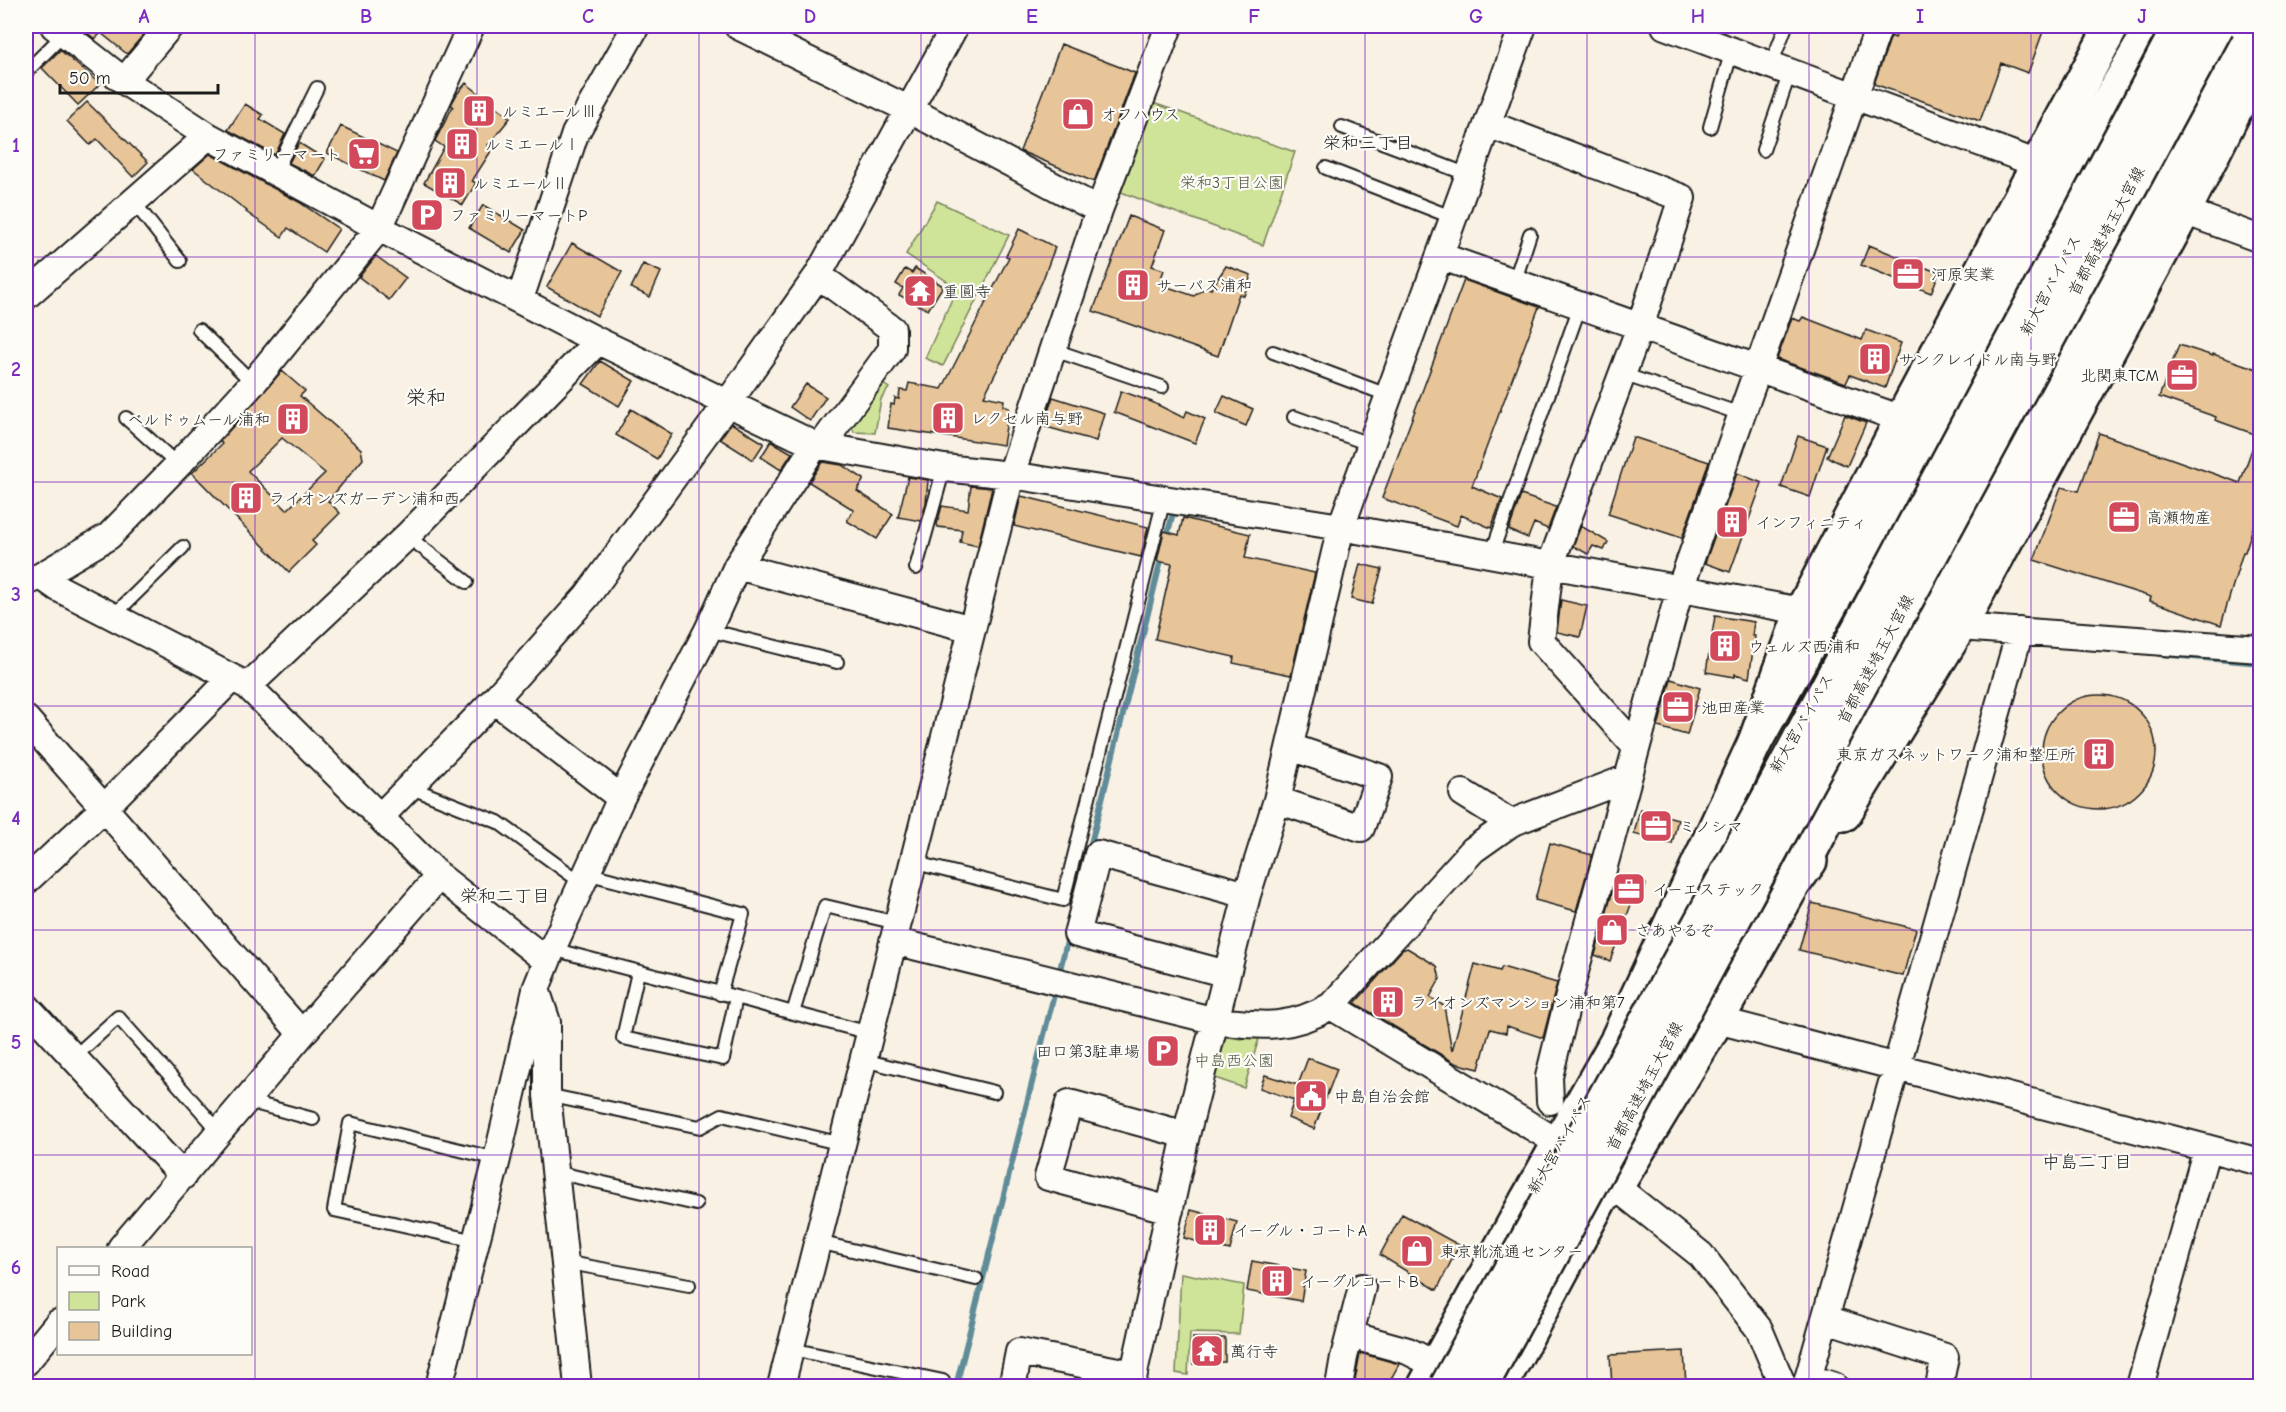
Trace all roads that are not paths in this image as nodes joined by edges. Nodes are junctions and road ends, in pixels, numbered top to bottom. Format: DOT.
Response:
graph roads {
  1 [pos="170,26"];
  2 [pos="471,26"];
  3 [pos="636,26"];
  4 [pos="738,26"];
  5 [pos="955,26"];
  6 [pos="1169,26"];
  7 [pos="1523,26"];
  8 [pos="1665,26"];
  9 [pos="1786,26"];
  10 [pos="1879,26"];
  11 [pos="2112,26"];
  12 [pos="2152,26"];
  13 [pos="2180,26"];
  14 [pos="2189,26"];
  15 [pos="2210,26"];
  16 [pos="2217,26"];
  17 [pos="2247,26"];
  18 [pos="64,28"];
  19 [pos="1732,50"];
  20 [pos="2260,60"];
  21 [pos="1780,68"];
  22 [pos="26,72"];
  23 [pos="124,81"];
  24 [pos="317,88"];
  25 [pos="1854,96"];
  26 [pos="910,110"];
  27 [pos="1488,124"];
  28 [pos="1342,127"];
  29 [pos="1710,127"];
  30 [pos="208,136"];
  31 [pos="1763,150"];
  32 [pos="2038,164"];
  33 [pos="1326,168"];
  34 [pos="275,173"];
  35 [pos="1469,175"];
  36 [pos="133,201"];
  37 [pos="1099,210"];
  38 [pos="2184,211"];
  39 [pos="1454,218"];
  40 [pos="379,228"];
  41 [pos="1530,234"];
  42 [pos="2260,239"];
  43 [pos="1440,256"];
  44 [pos="180,261"];
  45 [pos="818,275"];
  46 [pos="1514,283"];
  47 [pos="26,296"];
  48 [pos="520,299"];
  49 [pos="1580,306"];
  50 [pos="1640,327"];
  51 [pos="199,330"];
  52 [pos="598,341"];
  53 [pos="1054,350"];
  54 [pos="1273,352"];
  55 [pos="1757,368"];
  56 [pos="1622,374"];
  57 [pos="253,383"];
  58 [pos="1162,387"];
  59 [pos="1390,396"];
  60 [pos="727,404"];
  61 [pos="1741,414"];
  62 [pos="1294,417"];
  63 [pos="126,418"];
  64 [pos="1902,419"];
  65 [pos="1372,445"];
  66 [pos="818,446"];
  67 [pos="178,465"];
  68 [pos="944,468"];
  69 [pos="1011,475"];
  70 [pos="1164,499"];
  71 [pos="1341,527"];
  72 [pos="407,536"];
  73 [pos="183,547"];
  74 [pos="1491,555"];
  75 [pos="737,566"];
  76 [pos="1550,566"];
  77 [pos="916,568"];
  78 [pos="33,579"];
  79 [pos="466,582"];
  80 [pos="1680,589"];
  81 [pos="1802,610"];
  82 [pos="113,616"];
  83 [pos="1959,627"];
  84 [pos="972,629"];
  85 [pos="708,630"];
  86 [pos="2020,631"];
  87 [pos="2260,649"];
  88 [pos="837,662"];
  89 [pos="240,682"];
  90 [pos="494,700"];
  91 [pos="26,719"];
  92 [pos="1755,742"];
  93 [pos="1290,747"];
  94 [pos="1636,747"];
  95 [pos="1628,778"];
  96 [pos="409,787"];
  97 [pos="1463,793"];
  98 [pos="621,798"];
  99 [pos="1277,800"];
  100 [pos="103,808"];
  101 [pos="380,817"];
  102 [pos="1511,823"];
  103 [pos="912,862"];
  104 [pos="440,876"];
  105 [pos="584,878"];
  106 [pos="26,880"];
  107 [pos="1794,883"];
  108 [pos="1247,895"];
  109 [pos="895,932"];
  110 [pos="549,955"];
  111 [pos="638,972"];
  112 [pos="1227,974"];
  113 [pos="536,989"];
  114 [pos="720,994"];
  115 [pos="736,997"];
  116 [pos="26,1006"];
  117 [pos="1331,1006"];
  118 [pos="793,1013"];
  119 [pos="1717,1020"];
  120 [pos="1216,1021"];
  121 [pos="870,1033"];
  122 [pos="302,1034"];
  123 [pos="1613,1048"];
  124 [pos="73,1058"];
  125 [pos="863,1060"];
  126 [pos="1897,1067"];
  127 [pos="994,1092"];
  128 [pos="547,1095"];
  129 [pos="247,1101"];
  130 [pos="1550,1101"];
  131 [pos="314,1119"];
  132 [pos="220,1132"];
  133 [pos="1186,1135"];
  134 [pos="1559,1143"];
  135 [pos="842,1144"];
  136 [pos="2207,1148"];
  137 [pos="497,1159"];
  138 [pos="2260,1161"];
  139 [pos="555,1172"];
  140 [pos="183,1176"];
  141 [pos="1616,1187"];
  142 [pos="696,1204"];
  143 [pos="1170,1210"];
  144 [pos="1586,1228"];
  145 [pos="476,1241"];
  146 [pos="818,1242"];
  147 [pos="123,1247"];
  148 [pos="564,1262"];
  149 [pos="976,1279"];
  150 [pos="689,1286"];
  151 [pos="1362,1287"];
  152 [pos="1826,1319"];
  153 [pos="57,1324"];
  154 [pos="1350,1335"];
  155 [pos="791,1349"];
  156 [pos="26,1362"];
  157 [pos="1014,1377"];
  158 [pos="1436,1379"];
  159 [pos="1132,1380"];
  160 [pos="943,1381"];
  161 [pos="1808,1382"];
  162 [pos="439,1386"];
  163 [pos="578,1386"];
  164 [pos="781,1386"];
  165 [pos="1339,1386"];
  166 [pos="1481,1386"];
  167 [pos="1500,1386"];
  168 [pos="1783,1386"];
  169 [pos="1834,1386"];
  170 [pos="1939,1386"];
  171 [pos="2140,1386"];
  1 -- 23 [label="street"];
  2 -- 40 [label="street"];
  3 -- 48 [label="street"];
  4 -- 26 [label="street"];
  5 -- 26 [label="street"];
  6 -- 37 [label="street"];
  7 -- 27 [label="street"];
  8 -- 19 [label="street"];
  9 -- 21 [label="lane"];
  10 -- 25 [label="street"];
  11 -- 32 [label="highway"];
  12 -- 92 [label="highway"];
  13 -- 158 [label="highway, 首都高速埼玉大宮線, bridge"];
  14 -- 123 [label="highway, 新大宮バイパス"];
  15 -- 144 [label="highway, 新大宮バイパス"];
  16 -- 166 [label="highway, 首都高速埼玉大宮線, bridge"];
  17 -- 107 [label="highway"];
  18 -- 22 [label="lane"];
  18 -- 23 [label="street"];
  19 -- 21 [label="street"];
  19 -- 29 [label="lane"];
  20 -- 38 [label="highway"];
  21 -- 25 [label="street"];
  21 -- 31 [label="lane"];
  23 -- 30 [label="street"];
  24 -- 34 [label="lane"];
  25 -- 32 [label="street"];
  25 -- 55 [label="street"];
  26 -- 37 [label="street"];
  26 -- 45 [label="street"];
  27 -- 35 [label="street"];
  27 -- 50 [label="street"];
  28 -- 35 [label="lane"];
  30 -- 34 [label="street"];
  30 -- 36 [label="street"];
  32 -- 64 [label="highway"];
  33 -- 39 [label="lane"];
  34 -- 40 [label="street"];
  35 -- 39 [label="street"];
  36 -- 44 [label="lane"];
  36 -- 47 [label="street"];
  37 -- 53 [label="street"];
  38 -- 42 [label="street"];
  38 -- 83 [label="highway"];
  39 -- 43 [label="street"];
  40 -- 48 [label="street"];
  40 -- 57 [label="street"];
  41 -- 46 [label="lane"];
  43 -- 46 [label="street"];
  43 -- 59 [label="street"];
  45 -- 60 [label="street"];
  45 -- 66 [label="street"];
  46 -- 49 [label="street"];
  48 -- 52 [label="street"];
  49 -- 50 [label="street"];
  49 -- 74 [label="lane"];
  50 -- 55 [label="street"];
  50 -- 56 [label="street"];
  51 -- 57 [label="lane"];
  52 -- 60 [label="street"];
  52 -- 72 [label="street"];
  53 -- 58 [label="lane"];
  53 -- 69 [label="street"];
  54 -- 59 [label="lane"];
  55 -- 61 [label="street"];
  55 -- 64 [label="street"];
  56 -- 61 [label="lane"];
  56 -- 76 [label="street"];
  57 -- 67 [label="street"];
  59 -- 65 [label="street"];
  60 -- 66 [label="street"];
  60 -- 90 [label="street"];
  61 -- 80 [label="street"];
  62 -- 65 [label="lane"];
  63 -- 67 [label="lane"];
  64 -- 81 [label="highway"];
  65 -- 71 [label="street"];
  66 -- 68 [label="street"];
  66 -- 75 [label="street"];
  67 -- 78 [label="street"];
  68 -- 69 [label="street"];
  68 -- 77 [label="lane"];
  69 -- 70 [label="street"];
  69 -- 84 [label="street"];
  70 -- 71 [label="street"];
  70 -- 103 [label="lane"];
  71 -- 74 [label="street"];
  71 -- 93 [label="street"];
  72 -- 79 [label="lane"];
  72 -- 89 [label="street"];
  73 -- 82 [label="lane"];
  74 -- 76 [label="street"];
  75 -- 84 [label="street"];
  75 -- 85 [label="street"];
  76 -- 80 [label="street"];
  76 -- 94 [label="street"];
  78 -- 82 [label="street"];
  80 -- 81 [label="street"];
  80 -- 94 [label="street"];
  81 -- 92 [label="highway"];
  82 -- 89 [label="street"];
  83 -- 86 [label="street"];
  83 -- 107 [label="highway"];
  84 -- 103 [label="street"];
  85 -- 88 [label="lane"];
  85 -- 98 [label="street"];
  86 -- 87 [label="street"];
  86 -- 126 [label="street"];
  89 -- 100 [label="street"];
  89 -- 101 [label="street"];
  90 -- 96 [label="street"];
  90 -- 98 [label="street"];
  91 -- 100 [label="street"];
  92 -- 123 [label="highway"];
  93 -- 99 [label="street"];
  93 -- 99 [label="street"];
  94 -- 95 [label="street"];
  95 -- 102 [label="street"];
  95 -- 130 [label="street"];
  96 -- 101 [label="street"];
  96 -- 105 [label="lane"];
  97 -- 102 [label="street"];
  98 -- 105 [label="street"];
  99 -- 108 [label="street"];
  100 -- 106 [label="street"];
  100 -- 122 [label="street"];
  101 -- 104 [label="street"];
  102 -- 117 [label="street"];
  103 -- 109 [label="street"];
  104 -- 110 [label="street"];
  104 -- 122 [label="street"];
  105 -- 110 [label="street"];
  105 -- 114 [label="lane"];
  107 -- 119 [label="highway"];
  108 -- 112 [label="street"];
  108 -- 112 [label="street"];
  109 -- 118 [label="lane"];
  109 -- 120 [label="street"];
  109 -- 121 [label="street"];
  110 -- 111 [label="lane"];
  110 -- 113 [label="street"];
  111 -- 114 [label="lane"];
  111 -- 115 [label="lane"];
  112 -- 120 [label="street"];
  113 -- 128 [label="street"];
  113 -- 137 [label="street"];
  114 -- 115 [label="lane"];
  115 -- 118 [label="lane"];
  116 -- 124 [label="street"];
  117 -- 120 [label="street"];
  117 -- 134 [label="street"];
  118 -- 121 [label="lane"];
  119 -- 126 [label="street"];
  119 -- 141 [label="highway"];
  120 -- 133 [label="street"];
  121 -- 125 [label="street"];
  122 -- 129 [label="street"];
  123 -- 134 [label="highway, 新大宮バイパス"];
  124 -- 132 [label="lane"];
  124 -- 140 [label="street"];
  125 -- 127 [label="lane"];
  125 -- 135 [label="street"];
  126 -- 136 [label="street"];
  126 -- 152 [label="street"];
  128 -- 135 [label="lane"];
  128 -- 139 [label="street"];
  129 -- 131 [label="lane"];
  129 -- 132 [label="street"];
  132 -- 140 [label="street"];
  133 -- 143 [label="street"];
  133 -- 143 [label="street"];
  134 -- 158 [label="highway, 新大宮バイパス"];
  135 -- 146 [label="street"];
  136 -- 138 [label="street"];
  136 -- 171 [label="street"];
  137 -- 145 [label="street"];
  137 -- 145 [label="lane"];
  139 -- 142 [label="lane"];
  139 -- 148 [label="street"];
  140 -- 147 [label="street"];
  141 -- 144 [label="highway"];
  141 -- 168 [label="street"];
  143 -- 159 [label="street"];
  144 -- 167 [label="highway, 新大宮バイパス"];
  145 -- 162 [label="street"];
  146 -- 149 [label="lane"];
  146 -- 155 [label="street"];
  148 -- 150 [label="lane"];
  148 -- 163 [label="street"];
  151 -- 154 [label="street"];
  152 -- 161 [label="street"];
  152 -- 170 [label="street"];
  153 -- 156 [label="street"];
  154 -- 158 [label="street"];
  154 -- 165 [label="street"];
  155 -- 160 [label="lane"];
  155 -- 164 [label="street"];
  157 -- 159 [label="street"];
  161 -- 169 [label="street"];
}
